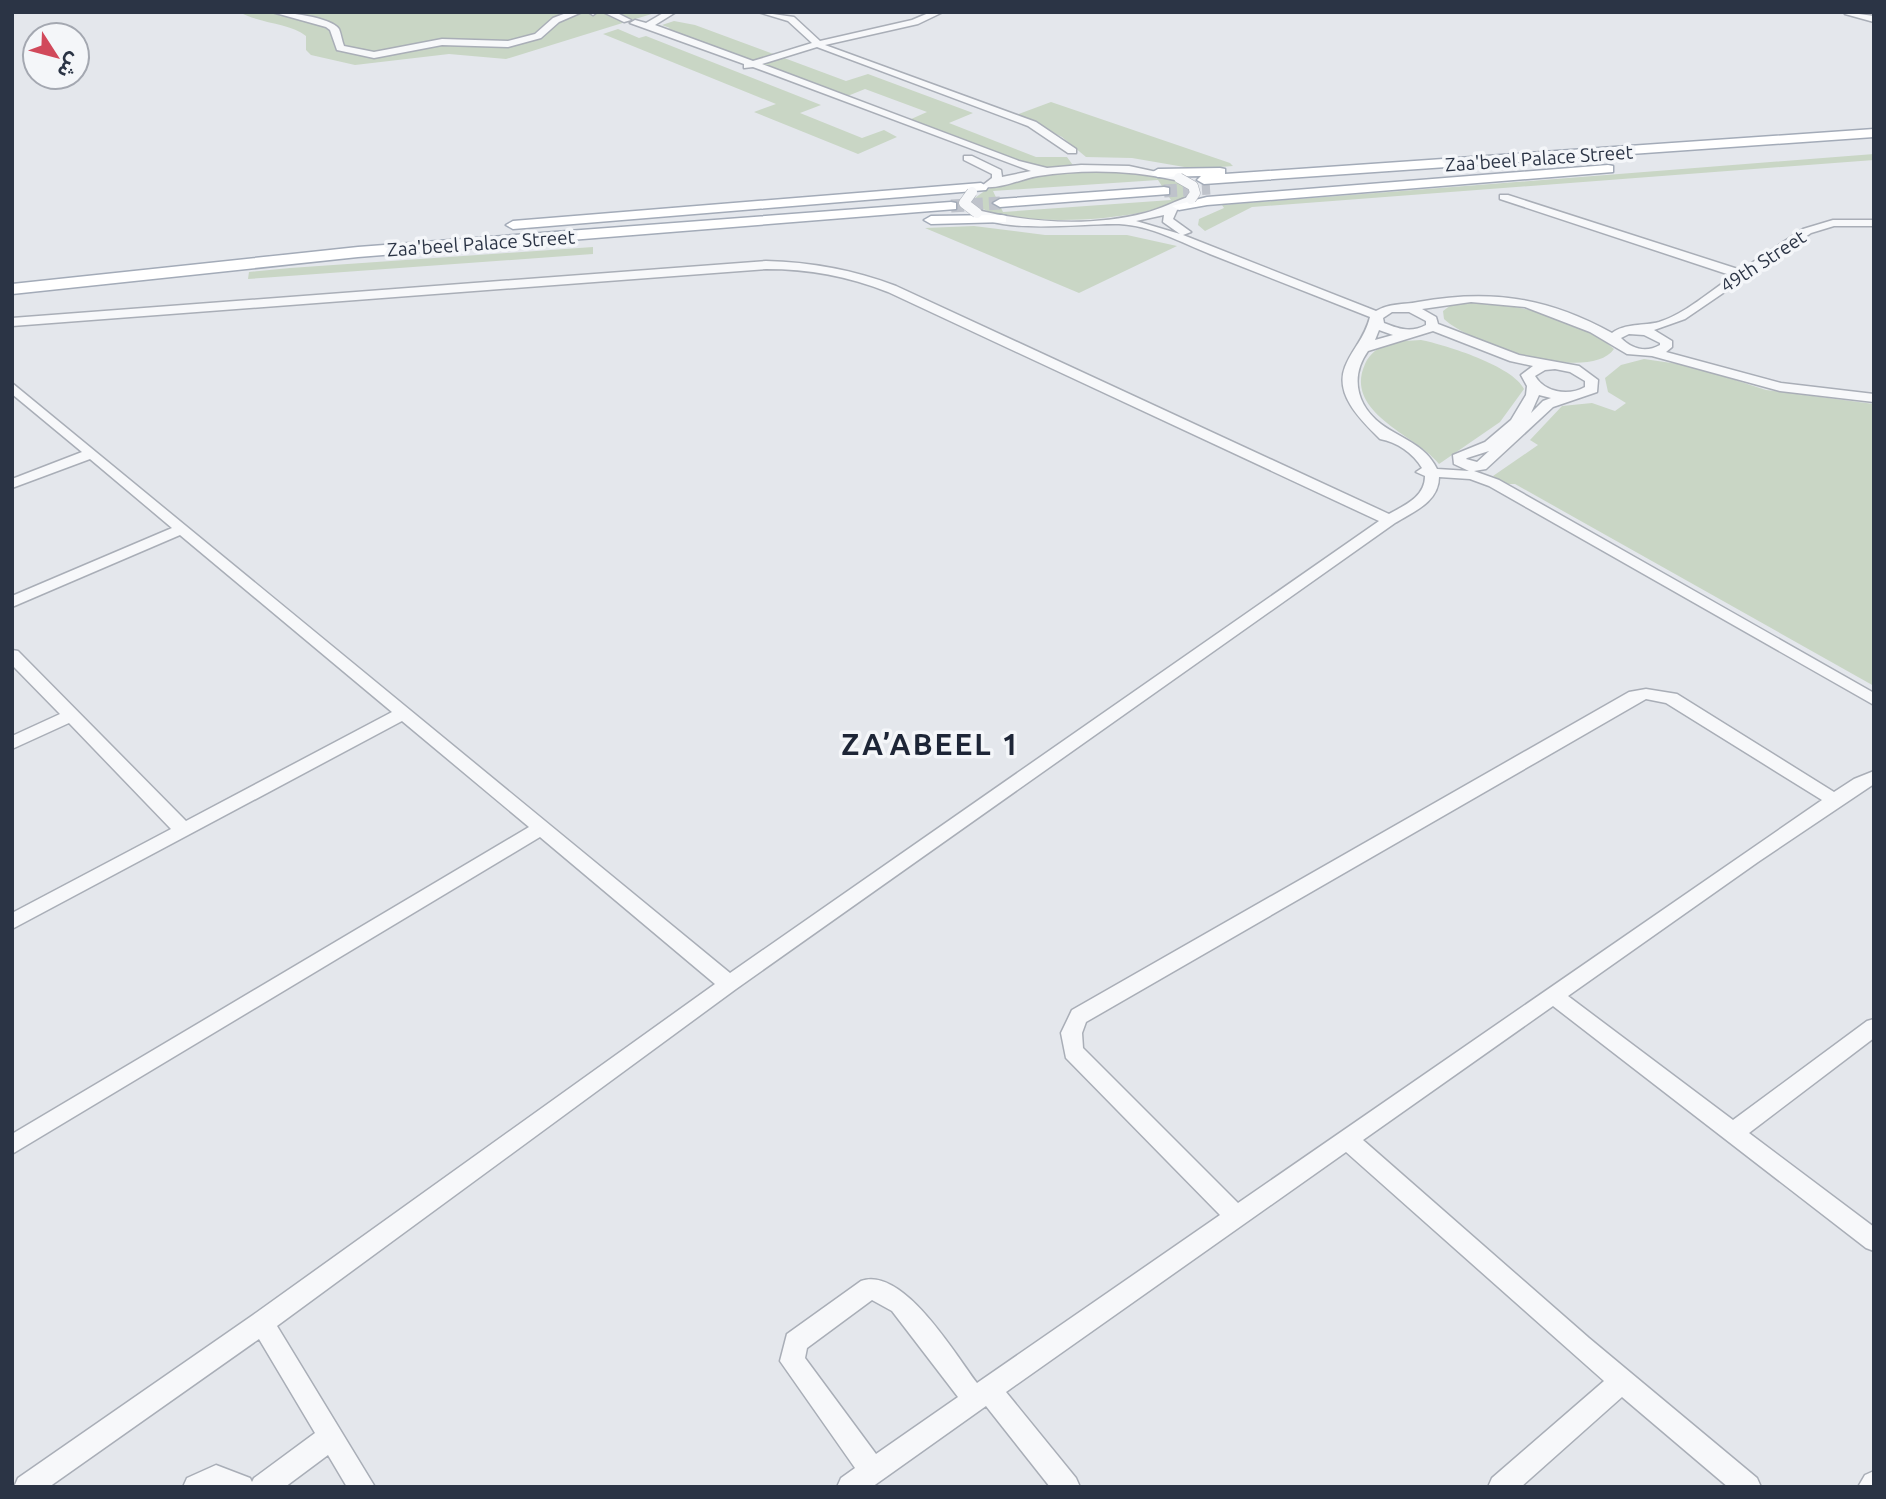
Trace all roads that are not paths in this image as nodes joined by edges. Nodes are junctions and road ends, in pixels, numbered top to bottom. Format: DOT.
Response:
graph roads {
  1 [pos="276,12"];
  2 [pos="578,12"];
  3 [pos="607,12"];
  4 [pos="672,12"];
  5 [pos="762,12"];
  6 [pos="939,12"];
  7 [pos="1849,12"];
  8 [pos="1874,19"];
  9 [pos="635,24"];
  10 [pos="817,44"];
  11 [pos="752,64"];
  12 [pos="740,68"];
  13 [pos="1874,132"];
  14 [pos="1874,145"];
  15 [pos="1772,146"];
  16 [pos="1072,151"];
  17 [pos="1681,162"];
  18 [pos="1619,168"];
  19 [pos="1049,172"];
  20 [pos="1160,182"];
  21 [pos="1207,184"];
  22 [pos="988,192"];
  23 [pos="1504,197"];
  24 [pos="949,202"];
  25 [pos="1181,204"];
  26 [pos="1001,219"];
  27 [pos="1115,220"];
  28 [pos="1874,223"];
  29 [pos="312,252"];
  30 [pos="12,274"];
  31 [pos="1740,274"];
  32 [pos="12,289"];
  33 [pos="1442,300"];
  34 [pos="1406,308"];
  35 [pos="1380,314"];
  36 [pos="1681,316"];
  37 [pos="1565,317"];
  38 [pos="12,322"];
  39 [pos="1423,327"];
  40 [pos="1631,329"];
  41 [pos="1616,341"];
  42 [pos="1667,343"];
  43 [pos="1365,348"];
  44 [pos="1654,353"];
  45 [pos="1550,365"];
  46 [pos="1707,366"];
  47 [pos="1531,383"];
  48 [pos="12,387"];
  49 [pos="1570,396"];
  50 [pos="1874,398"];
  51 [pos="90,454"];
  52 [pos="1426,472"];
  53 [pos="12,484"];
  54 [pos="1396,516"];
  55 [pos="182,529"];
  56 [pos="12,602"];
  57 [pos="12,654"];
  58 [pos="1874,700"];
  59 [pos="404,713"];
  60 [pos="72,715"];
  61 [pos="12,743"];
  62 [pos="1874,763"];
  63 [pos="1867,780"];
  64 [pos="1836,802"];
  65 [pos="540,829"];
  66 [pos="184,831"];
  67 [pos="12,922"];
  68 [pos="729,984"];
  69 [pos="1554,996"];
  70 [pos="1874,1027"];
  71 [pos="1732,1133"];
  72 [pos="1347,1139"];
  73 [pos="12,1146"];
  74 [pos="1237,1216"];
  75 [pos="1874,1241"];
  76 [pos="262,1323"];
  77 [pos="1621,1381"];
  78 [pos="982,1395"];
  79 [pos="331,1437"];
  80 [pos="873,1471"];
  81 [pos="27,1487"];
  82 [pos="196,1487"];
  83 [pos="241,1487"];
  84 [pos="262,1487"];
  85 [pos="362,1487"];
  86 [pos="850,1487"];
  87 [pos="1067,1487"];
  88 [pos="1501,1487"];
  89 [pos="1748,1487"];
  1 -- 2 [label="street"];
  3 -- 9 [label="street"];
  4 -- 9 [label="street"];
  5 -- 10 [label="street"];
  6 -- 10 [label="street"];
  7 -- 8 [label="street"];
  9 -- 11 [label="street"];
  9 -- 12 [label="street"];
  10 -- 11 [label="street"];
  10 -- 16 [label="street"];
  11 -- 12 [label="street"];
  11 -- 19 [label="street"];
  12 -- 22 [label="street"];
  13 -- 15 [label="main road, Zaa'beel Palace Street"];
  14 -- 15 [label="main road, Zaa'beel Palace Street"];
  15 -- 17 [label="main road"];
  15 -- 20 [label="main road"];
  15 -- 21 [label="main road, Zaa'beel Palace Street"];
  18 -- 25 [label="main road"];
  19 -- 20 [label="street"];
  19 -- 22 [label="street"];
  20 -- 22 [label="main road"];
  20 -- 25 [label="street, bridge"];
  22 -- 26 [label="street, bridge"];
  22 -- 29 [label="main road"];
  23 -- 31 [label="street"];
  24 -- 29 [label="main road, Zaa'beel Palace Street"];
  25 -- 27 [label="street"];
  25 -- 35 [label="street"];
  26 -- 27 [label="street"];
  26 -- 29 [label="main road"];
  27 -- 35 [label="street"];
  28 -- 31 [label="street, 49th Street"];
  29 -- 30 [label="main road, Zaa'beel Palace Street"];
  29 -- 32 [label="main road, Zaa'beel Palace Street"];
  31 -- 36 [label="street, 49th Street"];
  33 -- 34 [label="street, 49th Street"];
  33 -- 37 [label="street, 49th Street"];
  33 -- 39 [label="street"];
  34 -- 35 [label="street"];
  34 -- 39 [label="street"];
  35 -- 39 [label="street"];
  35 -- 43 [label="street"];
  36 -- 40 [label="street, 49th Street"];
  36 -- 42 [label="street, 49th Street"];
  37 -- 40 [label="street, 49th Street"];
  37 -- 41 [label="street, 49th Street"];
  38 -- 54 [label="street"];
  39 -- 43 [label="street"];
  39 -- 45 [label="street"];
  39 -- 47 [label="street"];
  40 -- 41 [label="street"];
  40 -- 42 [label="street"];
  41 -- 44 [label="street, 49th Street"];
  42 -- 44 [label="street"];
  42 -- 46 [label="street"];
  43 -- 52 [label="street"];
  44 -- 46 [label="street, 49th Street"];
  45 -- 47 [label="street"];
  45 -- 49 [label="street"];
  46 -- 50 [label="street"];
  47 -- 49 [label="street"];
  47 -- 49 [label="street"];
  48 -- 51 [label="street"];
  51 -- 53 [label="street"];
  51 -- 55 [label="street"];
  52 -- 54 [label="street"];
  52 -- 58 [label="street"];
  54 -- 68 [label="street"];
  55 -- 56 [label="street"];
  55 -- 59 [label="street"];
  57 -- 60 [label="street"];
  59 -- 65 [label="street"];
  59 -- 66 [label="street"];
  60 -- 61 [label="street"];
  60 -- 66 [label="street"];
  62 -- 63 [label="street"];
  63 -- 64 [label="street"];
  64 -- 69 [label="street"];
  64 -- 74 [label="street"];
  65 -- 68 [label="street"];
  65 -- 73 [label="street"];
  66 -- 67 [label="street"];
  68 -- 76 [label="street"];
  69 -- 71 [label="street"];
  69 -- 72 [label="street"];
  70 -- 71 [label="street"];
  71 -- 75 [label="street"];
  72 -- 74 [label="street"];
  72 -- 77 [label="street"];
  74 -- 78 [label="street"];
  76 -- 79 [label="street"];
  76 -- 81 [label="street"];
  77 -- 88 [label="street"];
  77 -- 89 [label="street"];
  78 -- 80 [label="street"];
  78 -- 80 [label="street"];
  78 -- 87 [label="street"];
  79 -- 84 [label="street"];
  79 -- 85 [label="street"];
  80 -- 86 [label="street"];
  82 -- 83 [label="street"];
}
